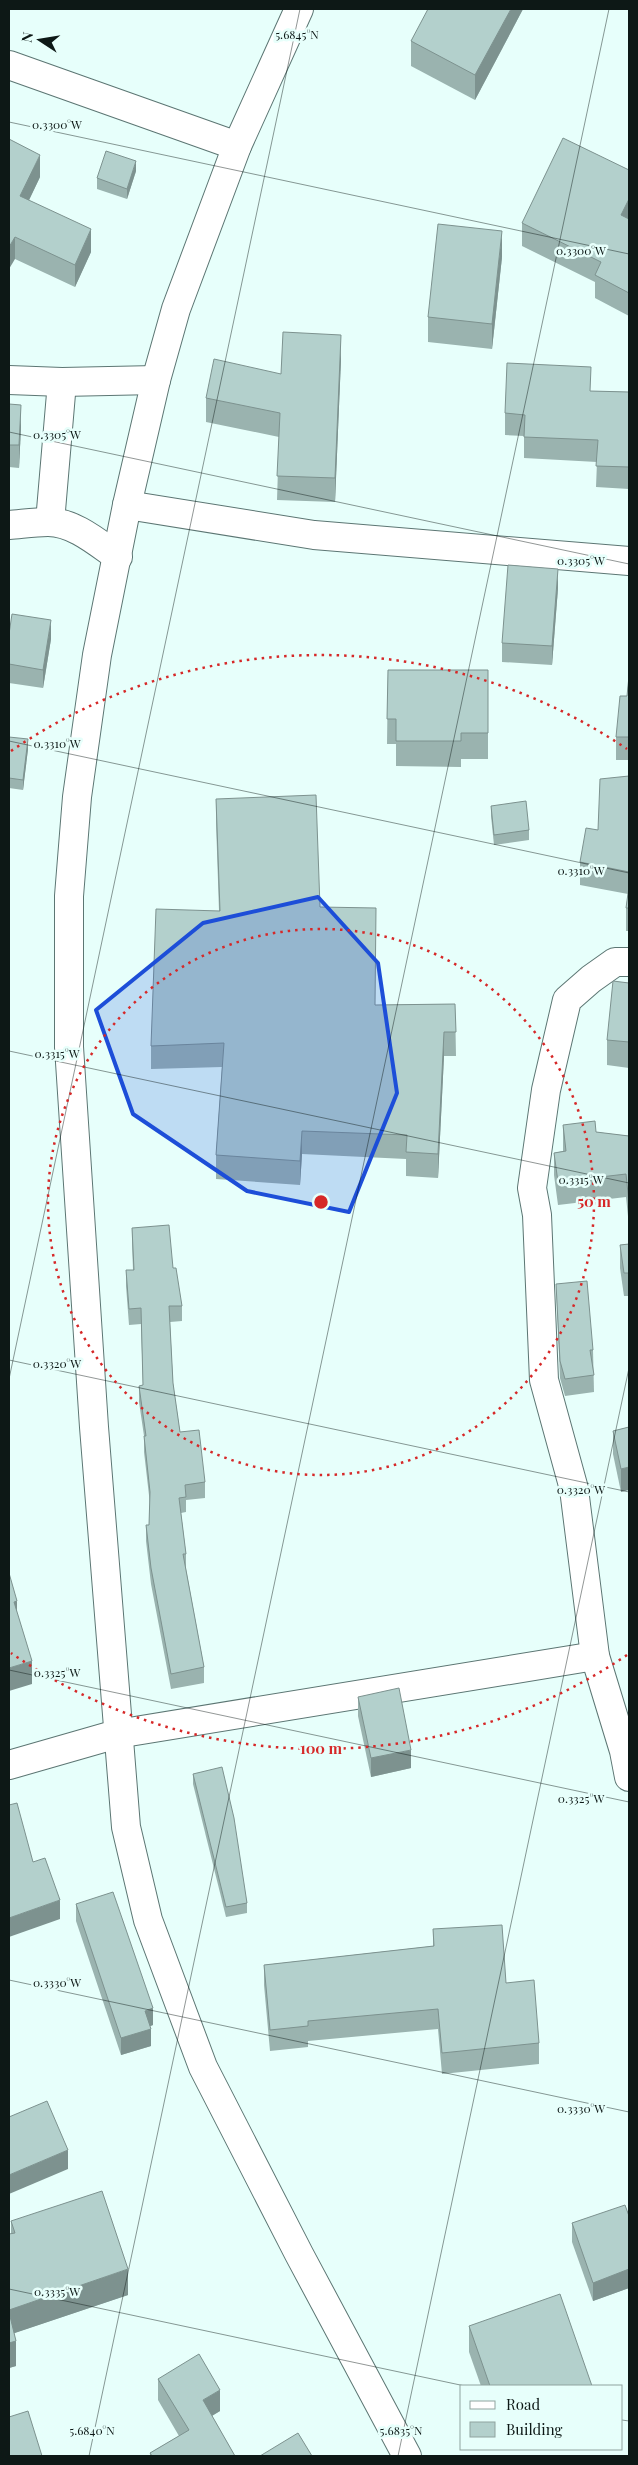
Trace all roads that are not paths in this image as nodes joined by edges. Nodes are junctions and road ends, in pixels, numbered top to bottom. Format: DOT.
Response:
graph roads {
  1 [pos="299,9"];
  2 [pos="9,65"];
  3 [pos="237,146"];
  4 [pos="9,380"];
  5 [pos="156,380"];
  6 [pos="62,382"];
  7 [pos="127,505"];
  8 [pos="50,522"];
  9 [pos="9,525"];
  10 [pos="118,557"];
  11 [pos="629,561"];
  12 [pos="629,962"];
  13 [pos="595,1656"];
  14 [pos="117,1734"];
  15 [pos="9,1765"];
  16 [pos="629,1777"];
  17 [pos="407,2456"];
  1 -- 3 [label="main road"];
  2 -- 3 [label="main road"];
  3 -- 5 [label="main road"];
  4 -- 6 [label="main road"];
  5 -- 6 [label="main road"];
  5 -- 7 [label="main road"];
  6 -- 8 [label="main road"];
  7 -- 10 [label="main road"];
  7 -- 11 [label="main road"];
  8 -- 9 [label="main road"];
  8 -- 10 [label="main road"];
  10 -- 14 [label="main road"];
  12 -- 13 [label="main road"];
  13 -- 14 [label="main road"];
  13 -- 16 [label="main road"];
  14 -- 15 [label="main road"];
  14 -- 17 [label="main road"];
}
